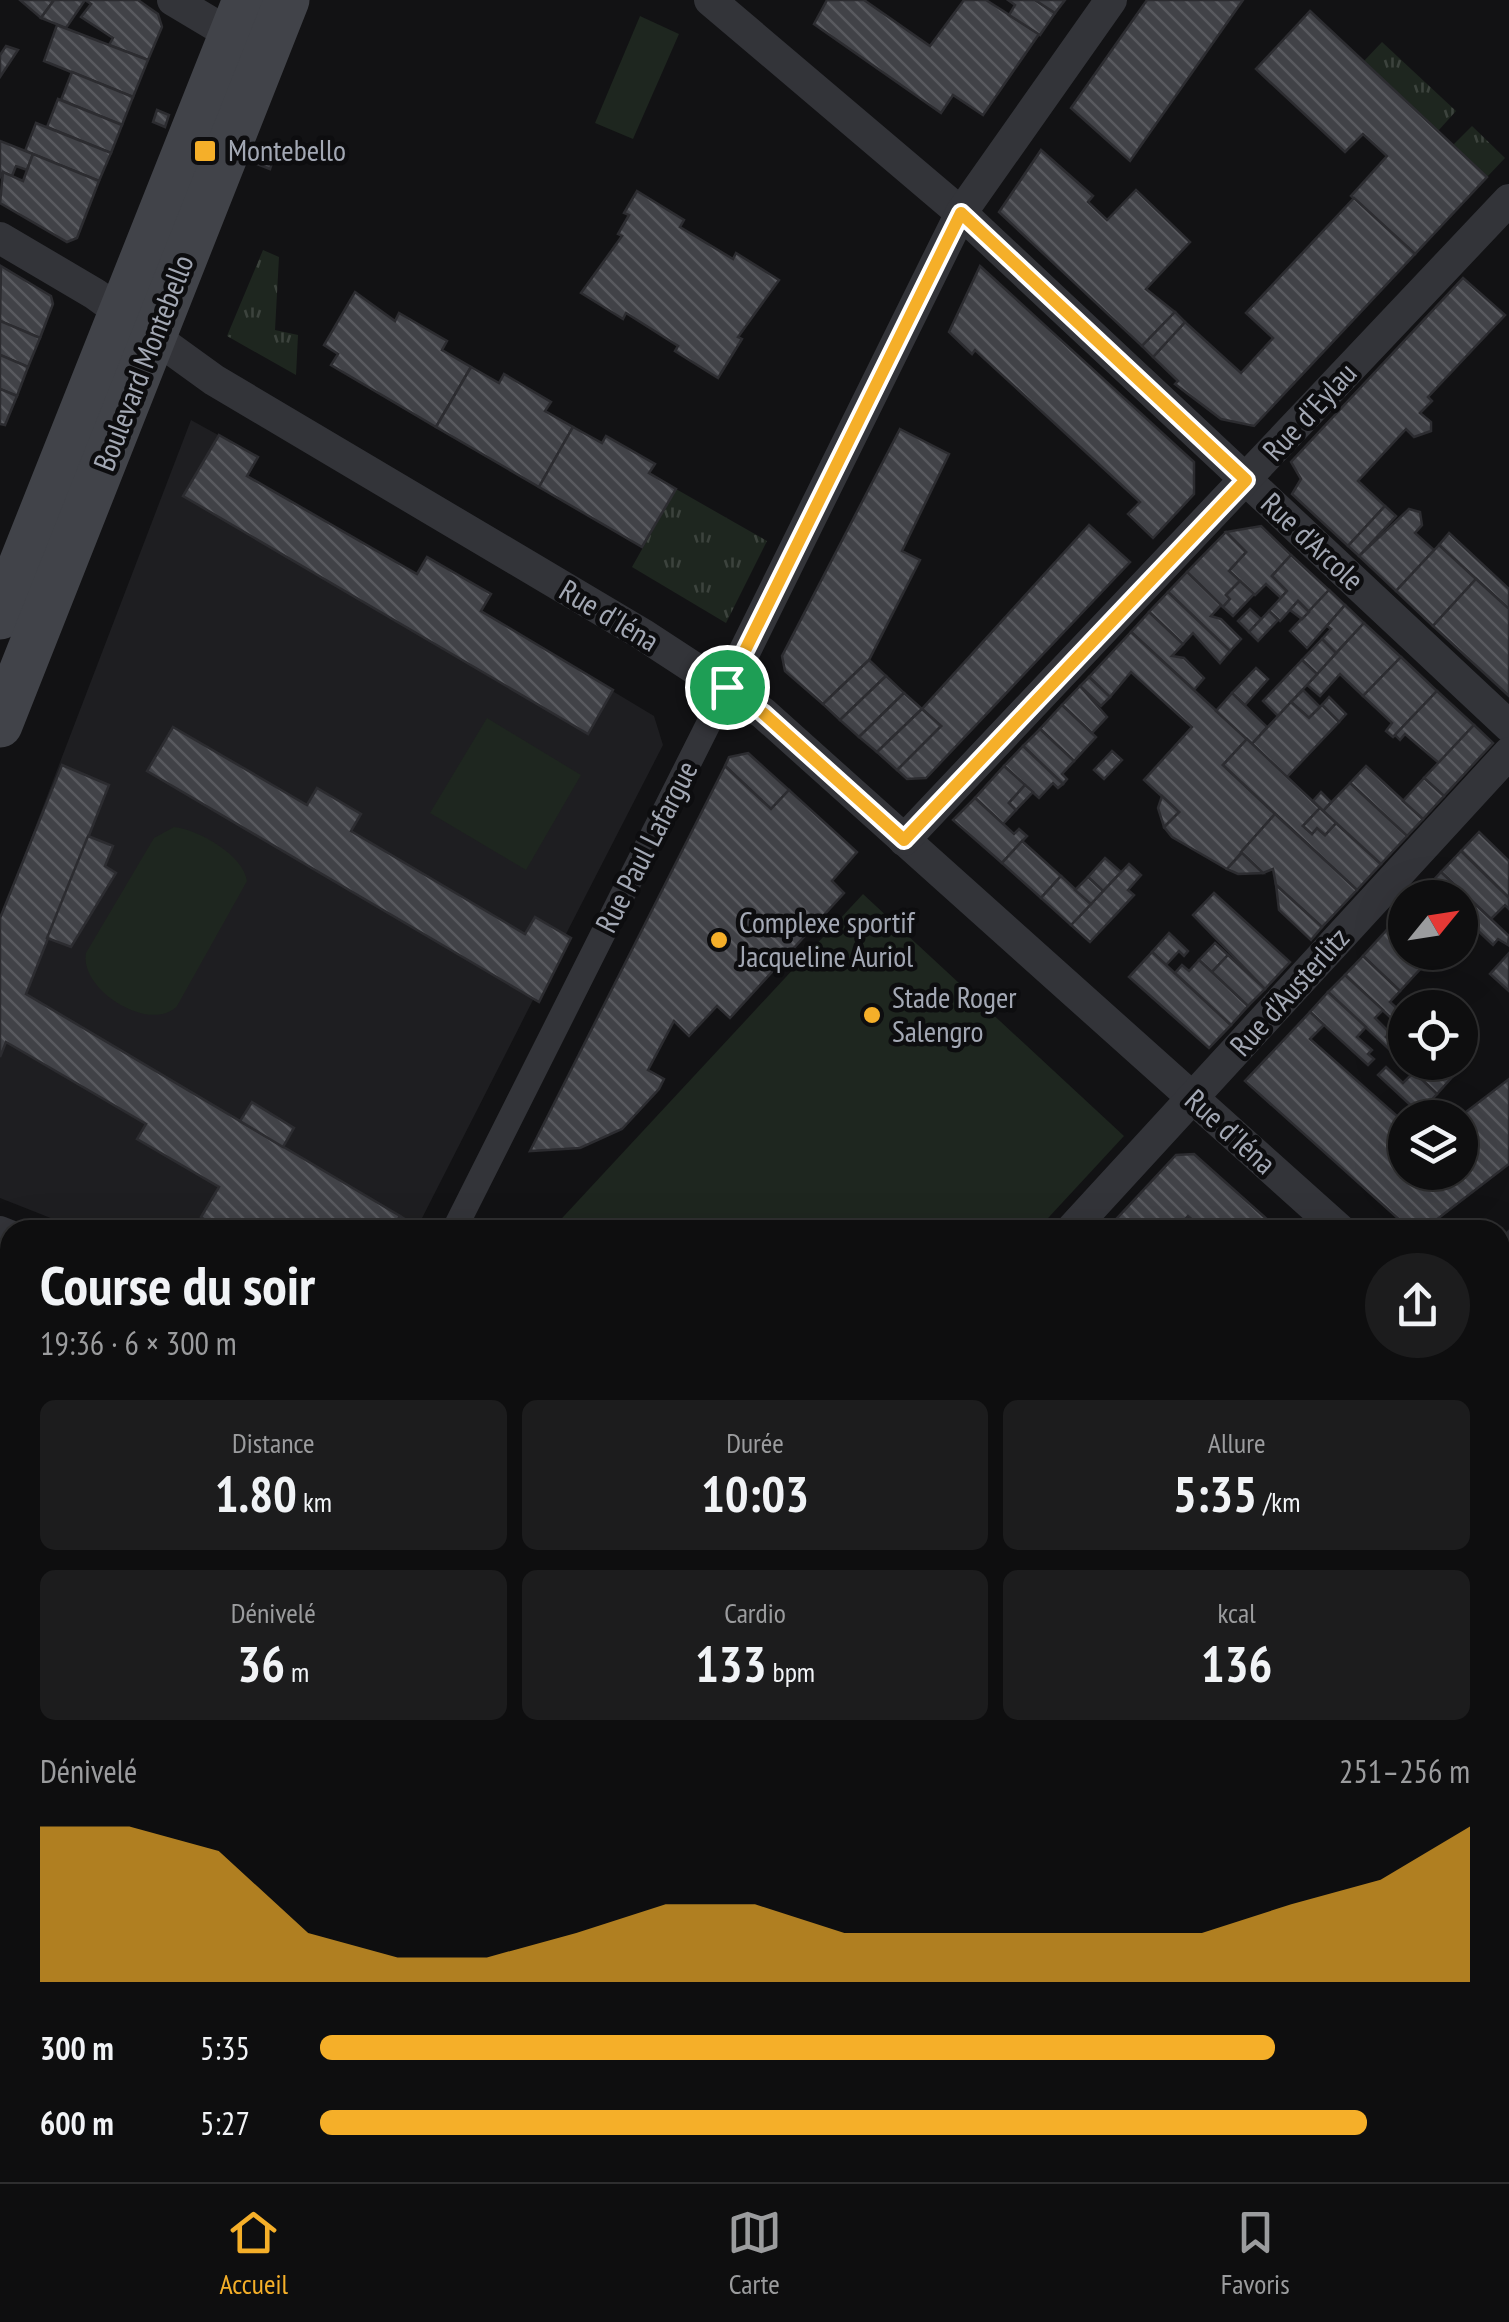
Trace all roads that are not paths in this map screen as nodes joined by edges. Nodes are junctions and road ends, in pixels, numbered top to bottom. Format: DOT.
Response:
graph roads {
  1 [pos="173,0"];
  2 [pos="288,0"];
  3 [pos="710,0"];
  4 [pos="1111,0"];
  5 [pos="247,30"];
  6 [pos="1509,200"];
  7 [pos="961,213"];
  8 [pos="0,238"];
  9 [pos="118,312"];
  10 [pos="156,340"];
  11 [pos="1246,480"];
  12 [pos="0,618"];
  13 [pos="727,687"];
  14 [pos="0,725"];
  15 [pos="1509,726"];
  16 [pos="1509,753"];
  17 [pos="904,840"];
  18 [pos="1192,1099"];
  19 [pos="459,1220"];
  20 [pos="1080,1220"];
  21 [pos="1329,1220"];
  1 -- 5 [label="street"];
  2 -- 5 [label="main road, Boulevard Montebello"];
  3 -- 7 [label="street, Rue d'Arcole"];
  4 -- 7 [label="street, Rue Paul Lafargue"];
  5 -- 9 [label="main road, Boulevard Montebello"];
  5 -- 10 [label="main road, Boulevard Montebello"];
  6 -- 11 [label="street, Rue d'Eylau"];
  7 -- 11 [label="street, Rue d'Arcole"];
  7 -- 13 [label="street, Rue Paul Lafargue"];
  8 -- 9 [label="street, Rue d'Iéna"];
  9 -- 10 [label="street, Rue d'Iéna"];
  9 -- 12 [label="main road, Boulevard Montebello"];
  10 -- 13 [label="street, Rue d'Iéna"];
  10 -- 14 [label="main road, Boulevard Montebello"];
  11 -- 15 [label="street, Rue d'Arcole"];
  11 -- 17 [label="street, Rue d'Eylau"];
  13 -- 17 [label="street, Rue d'Iéna"];
  13 -- 19 [label="street, Rue Paul Lafargue"];
  16 -- 18 [label="street, Rue d'Austerlitz"];
  17 -- 18 [label="street, Rue d'Iéna"];
  18 -- 20 [label="street, Rue d'Austerlitz"];
  18 -- 21 [label="street, Rue d'Iéna"];
}
